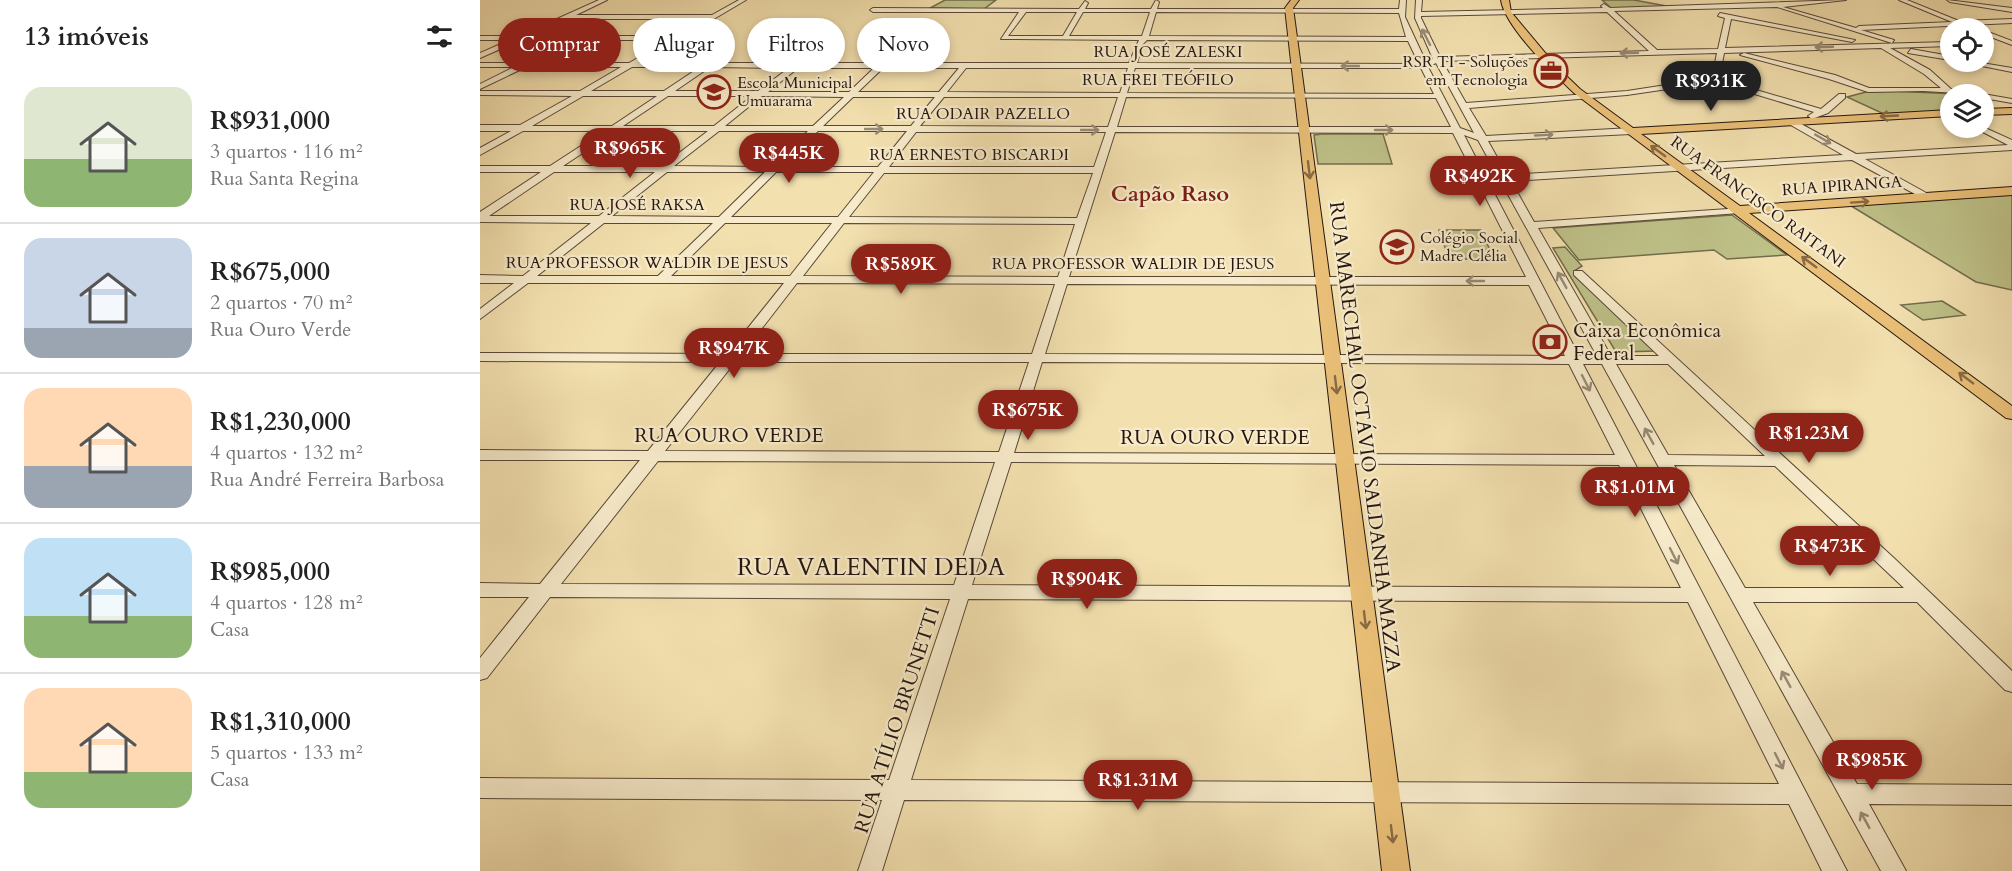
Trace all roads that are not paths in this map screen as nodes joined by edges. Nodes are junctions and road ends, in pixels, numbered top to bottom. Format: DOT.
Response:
graph roads {
  1 [pos="604,0"];
  2 [pos="742,0"];
  3 [pos="1087,0"];
  4 [pos="1403,0"];
  5 [pos="1419,0"];
  6 [pos="1505,0"];
  7 [pos="1597,0"];
  8 [pos="1640,0"];
  9 [pos="1753,0"];
  10 [pos="1843,0"];
  11 [pos="1902,0"];
  12 [pos="1950,0"];
  13 [pos="2006,0"];
  14 [pos="1288,4"];
  15 [pos="1155,6"];
  16 [pos="1772,6"];
  17 [pos="1994,7"];
  18 [pos="1681,8"];
  19 [pos="873,10"];
  20 [pos="1024,10"];
  21 [pos="1081,10"];
  22 [pos="1221,10"];
  23 [pos="1608,10"];
  24 [pos="2012,10"];
  25 [pos="1401,11"];
  26 [pos="1508,12"];
  27 [pos="1418,14"];
  28 [pos="566,17"];
  29 [pos="712,17"];
  30 [pos="1728,17"];
  31 [pos="1948,18"];
  32 [pos="1220,20"];
  33 [pos="2012,21"];
  34 [pos="1994,22"];
  35 [pos="1940,24"];
  36 [pos="1847,28"];
  37 [pos="1220,29"];
  38 [pos="1994,36"];
  39 [pos="480,38"];
  40 [pos="498,38"];
  41 [pos="1065,38"];
  42 [pos="1145,38"];
  43 [pos="1220,38"];
  44 [pos="1293,39"];
  45 [pos="1410,39"];
  46 [pos="2011,42"];
  47 [pos="1994,43"];
  48 [pos="1940,44"];
  49 [pos="1905,45"];
  50 [pos="1882,46"];
  51 [pos="498,48"];
  52 [pos="1724,51"];
  53 [pos="1656,53"];
  54 [pos="1940,55"];
  55 [pos="480,56"];
  56 [pos="1543,56"];
  57 [pos="1940,56"];
  58 [pos="1439,59"];
  59 [pos="633,63"];
  60 [pos="480,65"];
  61 [pos="498,65"];
  62 [pos="621,65"];
  63 [pos="630,65"];
  64 [pos="950,66"];
  65 [pos="964,66"];
  66 [pos="1132,66"];
  67 [pos="1296,66"];
  68 [pos="1424,66"];
  69 [pos="1994,67"];
  70 [pos="2012,70"];
  71 [pos="511,72"];
  72 [pos="699,72"];
  73 [pos="788,72"];
  74 [pos="875,72"];
  75 [pos="1715,80"];
  76 [pos="1940,84"];
  77 [pos="480,87"];
  78 [pos="1940,91"];
  79 [pos="480,93"];
  80 [pos="581,94"];
  81 [pos="666,94"];
  82 [pos="760,94"];
  83 [pos="851,94"];
  84 [pos="941,94"];
  85 [pos="1123,95"];
  86 [pos="1300,95"];
  87 [pos="1439,96"];
  88 [pos="1842,96"];
  89 [pos="1585,97"];
  90 [pos="1994,98"];
  91 [pos="2012,100"];
  92 [pos="1464,106"];
  93 [pos="2012,111"];
  94 [pos="1994,112"];
  95 [pos="1940,114"];
  96 [pos="1818,116"];
  97 [pos="1797,122"];
  98 [pos="480,128"];
  99 [pos="521,128"];
  100 [pos="613,128"];
  101 [pos="717,129"];
  102 [pos="815,129"];
  103 [pos="914,129"];
  104 [pos="1112,130"];
  105 [pos="1304,130"];
  106 [pos="1456,130"];
  107 [pos="1631,131"];
  108 [pos="1994,136"];
  109 [pos="1484,138"];
  110 [pos="2012,145"];
  111 [pos="480,152"];
  112 [pos="1854,156"];
  113 [pos="1681,167"];
  114 [pos="480,169"];
  115 [pos="551,169"];
  116 [pos="665,170"];
  117 [pos="773,170"];
  118 [pos="881,170"];
  119 [pos="1098,170"];
  120 [pos="1504,178"];
  121 [pos="2012,191"];
  122 [pos="1926,197"];
  123 [pos="1739,210"];
  124 [pos="480,218"];
  125 [pos="602,219"];
  126 [pos="722,220"];
  127 [pos="841,220"];
  128 [pos="1082,221"];
  129 [pos="1531,225"];
  130 [pos="1542,244"];
  131 [pos="1515,245"];
  132 [pos="1578,273"];
  133 [pos="480,279"];
  134 [pos="526,279"];
  135 [pos="660,280"];
  136 [pos="793,280"];
  137 [pos="1062,280"];
  138 [pos="1323,281"];
  139 [pos="1534,281"];
  140 [pos="480,315"];
  141 [pos="480,357"];
  142 [pos="731,358"];
  143 [pos="1037,359"];
  144 [pos="1333,360"];
  145 [pos="1574,360"];
  146 [pos="1607,360"];
  147 [pos="1672,360"];
  148 [pos="2012,414"];
  149 [pos="480,455"];
  150 [pos="653,456"];
  151 [pos="1005,458"];
  152 [pos="1345,459"];
  153 [pos="1625,460"];
  154 [pos="1663,460"];
  155 [pos="1781,461"];
  156 [pos="480,590"];
  157 [pos="546,590"];
  158 [pos="961,592"];
  159 [pos="1362,593"];
  160 [pos="1694,595"];
  161 [pos="1738,595"];
  162 [pos="1922,596"];
  163 [pos="480,672"];
  164 [pos="2012,684"];
  165 [pos="480,788"];
  166 [pos="897,790"];
  167 [pos="1387,792"];
  168 [pos="1796,794"];
  169 [pos="1850,794"];
  170 [pos="2012,795"];
  171 [pos="870,871"];
  172 [pos="1396,871"];
  173 [pos="1835,871"];
  174 [pos="1894,871"];
  1 -- 28 [label="street"];
  2 -- 29 [label="street"];
  3 -- 21 [label="street"];
  4 -- 25 [label="street"];
  5 -- 27 [label="street"];
  6 -- 26 [label="main road, RUA FRANCISCO RAITANI"];
  7 -- 23 [label="street"];
  8 -- 18 [label="street"];
  9 -- 16 [label="street"];
  10 -- 16 [label="street"];
  11 -- 31 [label="street"];
  12 -- 17 [label="street"];
  13 -- 17 [label="street"];
  14 -- 22 [label="street"];
  14 -- 25 [label="street"];
  14 -- 44 [label="main road, RUA MARECHAL OCTÁVIO SALDANHA MAZZA"];
  15 -- 21 [label="street"];
  15 -- 22 [label="street"];
  15 -- 42 [label="street, RUA ATÍLIO BRUNETTI"];
  16 -- 18 [label="street"];
  16 -- 36 [label="street"];
  17 -- 24 [label="street"];
  18 -- 23 [label="street"];
  18 -- 30 [label="street"];
  19 -- 20 [label="street"];
  20 -- 21 [label="street"];
  20 -- 41 [label="street"];
  21 -- 41 [label="street"];
  22 -- 32 [label="street"];
  23 -- 26 [label="street"];
  23 -- 53 [label="street"];
  25 -- 45 [label="street"];
  26 -- 27 [label="street"];
  26 -- 56 [label="main road, RUA FRANCISCO RAITANI"];
  58 -- 27 [label="street, one-way"];
  28 -- 29 [label="street"];
  30 -- 50 [label="street"];
  30 -- 52 [label="street"];
  33 -- 34 [label="street"];
  35 -- 36 [label="street"];
  36 -- 49 [label="street"];
  37 -- 43 [label="street"];
  38 -- 46 [label="street"];
  39 -- 40 [label="street"];
  41 -- 42 [label="street"];
  42 -- 43 [label="street"];
  42 -- 66 [label="street, RUA ATÍLIO BRUNETTI"];
  43 -- 44 [label="street"];
  44 -- 45 [label="street"];
  44 -- 67 [label="main road, RUA MARECHAL OCTÁVIO SALDANHA MAZZA"];
  45 -- 68 [label="street"];
  46 -- 47 [label="street"];
  48 -- 49 [label="street"];
  49 -- 50 [label="street"];
  49 -- 54 [label="street"];
  50 -- 52 [label="street, one-way"];
  50 -- 57 [label="street"];
  50 -- 76 [label="street"];
  51 -- 55 [label="street"];
  52 -- 53 [label="street"];
  52 -- 75 [label="street"];
  52 -- 78 [label="street"];
  53 -- 56 [label="street, one-way"];
  56 -- 58 [label="street"];
  56 -- 89 [label="main road, RUA FRANCISCO RAITANI"];
  58 -- 68 [label="street"];
  58 -- 92 [label="street"];
  59 -- 63 [label="street"];
  60 -- 61 [label="street, RUA JOSÉ ZALESKI"];
  62 -- 63 [label="street, RUA JOSÉ ZALESKI"];
  63 -- 80 [label="street"];
  64 -- 65 [label="street, RUA JOSÉ ZALESKI"];
  65 -- 66 [label="street, RUA JOSÉ ZALESKI"];
  65 -- 84 [label="street"];
  66 -- 67 [label="street, RUA JOSÉ ZALESKI"];
  66 -- 85 [label="street, RUA ATÍLIO BRUNETTI"];
  68 -- 67 [label="street, RUA JOSÉ ZALESKI, one-way"];
  67 -- 86 [label="main road, RUA MARECHAL OCTÁVIO SALDANHA MAZZA"];
  68 -- 87 [label="street"];
  69 -- 70 [label="street"];
  71 -- 77 [label="street"];
  72 -- 81 [label="street"];
  73 -- 82 [label="street"];
  74 -- 83 [label="street"];
  75 -- 89 [label="street"];
  75 -- 96 [label="street"];
  79 -- 80 [label="street, RUA FREI TEÓFILO"];
  80 -- 81 [label="street, RUA FREI TEÓFILO"];
  80 -- 99 [label="street"];
  81 -- 82 [label="street, RUA FREI TEÓFILO"];
  81 -- 100 [label="street"];
  82 -- 83 [label="street, RUA FREI TEÓFILO"];
  82 -- 101 [label="street"];
  83 -- 84 [label="street, RUA FREI TEÓFILO"];
  83 -- 102 [label="street"];
  84 -- 85 [label="street, RUA FREI TEÓFILO"];
  84 -- 103 [label="street"];
  85 -- 86 [label="street, RUA FREI TEÓFILO"];
  85 -- 104 [label="street, RUA ATÍLIO BRUNETTI"];
  86 -- 87 [label="street, RUA FREI TEÓFILO"];
  86 -- 105 [label="main road, RUA MARECHAL OCTÁVIO SALDANHA MAZZA"];
  87 -- 106 [label="street"];
  88 -- 96 [label="street"];
  89 -- 92 [label="street"];
  89 -- 107 [label="main road, RUA FRANCISCO RAITANI"];
  90 -- 91 [label="street"];
  92 -- 109 [label="street"];
  93 -- 94 [label="main road"];
  95 -- 96 [label="main road, one-way"];
  96 -- 97 [label="main road"];
  97 -- 107 [label="main road"];
  97 -- 112 [label="street, one-way"];
  98 -- 99 [label="street, RUA ODAIR PAZELLO"];
  99 -- 100 [label="street, RUA ODAIR PAZELLO"];
  99 -- 111 [label="street"];
  100 -- 101 [label="street, RUA ODAIR PAZELLO"];
  100 -- 115 [label="street"];
  101 -- 102 [label="street, RUA ODAIR PAZELLO"];
  101 -- 116 [label="street"];
  102 -- 103 [label="street, RUA ODAIR PAZELLO, one-way"];
  102 -- 117 [label="street"];
  103 -- 104 [label="street, RUA ODAIR PAZELLO, one-way"];
  103 -- 118 [label="street"];
  104 -- 105 [label="street, RUA ODAIR PAZELLO"];
  104 -- 119 [label="street, RUA ATÍLIO BRUNETTI"];
  105 -- 106 [label="street, RUA ODAIR PAZELLO, one-way"];
  105 -- 138 [label="main road, RUA MARECHAL OCTÁVIO SALDANHA MAZZA, one-way"];
  106 -- 109 [label="street, RUA ODAIR PAZELLO"];
  106 -- 131 [label="street"];
  109 -- 107 [label="street, one-way"];
  113 -- 107 [label="main road, RUA FRANCISCO RAITANI, one-way"];
  108 -- 110 [label="street"];
  109 -- 120 [label="street"];
  110 -- 112 [label="street"];
  112 -- 113 [label="street"];
  112 -- 122 [label="street"];
  113 -- 120 [label="street"];
  113 -- 123 [label="main road, RUA FRANCISCO RAITANI"];
  114 -- 115 [label="street, RUA ERNESTO BISCARDI"];
  115 -- 116 [label="street, RUA ERNESTO BISCARDI"];
  115 -- 124 [label="street"];
  116 -- 117 [label="street, RUA ERNESTO BISCARDI"];
  116 -- 125 [label="street"];
  117 -- 118 [label="street, RUA ERNESTO BISCARDI"];
  117 -- 126 [label="street"];
  118 -- 119 [label="street, RUA ERNESTO BISCARDI"];
  118 -- 127 [label="street"];
  119 -- 128 [label="street, RUA ATÍLIO BRUNETTI"];
  120 -- 129 [label="street"];
  121 -- 122 [label="main road, RUA IPIRANGA"];
  123 -- 122 [label="main road, RUA IPIRANGA, one-way"];
  123 -- 129 [label="street, RUA IPIRANGA"];
  148 -- 123 [label="main road, RUA FRANCISCO RAITANI, one-way"];
  124 -- 125 [label="street, RUA JOSÉ RAKSA"];
  125 -- 126 [label="street, RUA JOSÉ RAKSA"];
  125 -- 134 [label="street"];
  126 -- 127 [label="street, RUA JOSÉ RAKSA"];
  126 -- 135 [label="street"];
  127 -- 128 [label="street, RUA JOSÉ RAKSA"];
  127 -- 136 [label="street"];
  128 -- 137 [label="street, RUA ATÍLIO BRUNETTI"];
  129 -- 130 [label="street"];
  130 -- 131 [label="street"];
  146 -- 130 [label="street, one-way"];
  131 -- 139 [label="street"];
  132 -- 147 [label="street"];
  133 -- 134 [label="street, RUA PROFESSOR WALDIR DE JESUS"];
  134 -- 135 [label="street, RUA PROFESSOR WALDIR DE JESUS"];
  134 -- 140 [label="street"];
  135 -- 136 [label="street, RUA PROFESSOR WALDIR DE JESUS"];
  136 -- 137 [label="street, RUA PROFESSOR WALDIR DE JESUS"];
  136 -- 142 [label="street"];
  137 -- 138 [label="street, RUA PROFESSOR WALDIR DE JESUS"];
  137 -- 143 [label="street, RUA ATÍLIO BRUNETTI"];
  139 -- 138 [label="street, RUA PROFESSOR WALDIR DE JESUS, one-way"];
  138 -- 144 [label="main road, RUA MARECHAL OCTÁVIO SALDANHA MAZZA"];
  139 -- 145 [label="street"];
  141 -- 142 [label="street"];
  142 -- 143 [label="street"];
  142 -- 150 [label="street"];
  143 -- 144 [label="street"];
  143 -- 151 [label="street, RUA ATÍLIO BRUNETTI"];
  144 -- 145 [label="street"];
  144 -- 152 [label="main road, RUA MARECHAL OCTÁVIO SALDANHA MAZZA, one-way"];
  145 -- 146 [label="street"];
  145 -- 153 [label="street, one-way"];
  146 -- 147 [label="street"];
  154 -- 146 [label="street, one-way"];
  147 -- 155 [label="street"];
  149 -- 150 [label="street, RUA OURO VERDE"];
  150 -- 151 [label="street, RUA OURO VERDE"];
  150 -- 157 [label="street"];
  151 -- 152 [label="street, RUA OURO VERDE"];
  151 -- 158 [label="street, RUA ATÍLIO BRUNETTI"];
  152 -- 153 [label="street, RUA OURO VERDE"];
  152 -- 159 [label="main road, RUA MARECHAL OCTÁVIO SALDANHA MAZZA"];
  153 -- 160 [label="street, one-way"];
  154 -- 155 [label="street"];
  154 -- 161 [label="street"];
  155 -- 162 [label="street"];
  156 -- 157 [label="street, RUA VALENTIN DEDA"];
  157 -- 158 [label="street, RUA VALENTIN DEDA"];
  157 -- 163 [label="street"];
  158 -- 159 [label="street, RUA VALENTIN DEDA"];
  158 -- 166 [label="street, RUA ATÍLIO BRUNETTI"];
  159 -- 160 [label="street, RUA VALENTIN DEDA"];
  159 -- 167 [label="main road, RUA MARECHAL OCTÁVIO SALDANHA MAZZA, one-way"];
  160 -- 168 [label="street, one-way"];
  161 -- 162 [label="street"];
  169 -- 161 [label="street, one-way"];
  162 -- 164 [label="street"];
  165 -- 166 [label="street"];
  166 -- 167 [label="street"];
  166 -- 171 [label="street, RUA ATÍLIO BRUNETTI"];
  167 -- 168 [label="street"];
  167 -- 172 [label="main road, RUA MARECHAL OCTÁVIO SALDANHA MAZZA, one-way"];
  168 -- 173 [label="street"];
  169 -- 170 [label="street"];
  174 -- 169 [label="street, one-way"];
}
